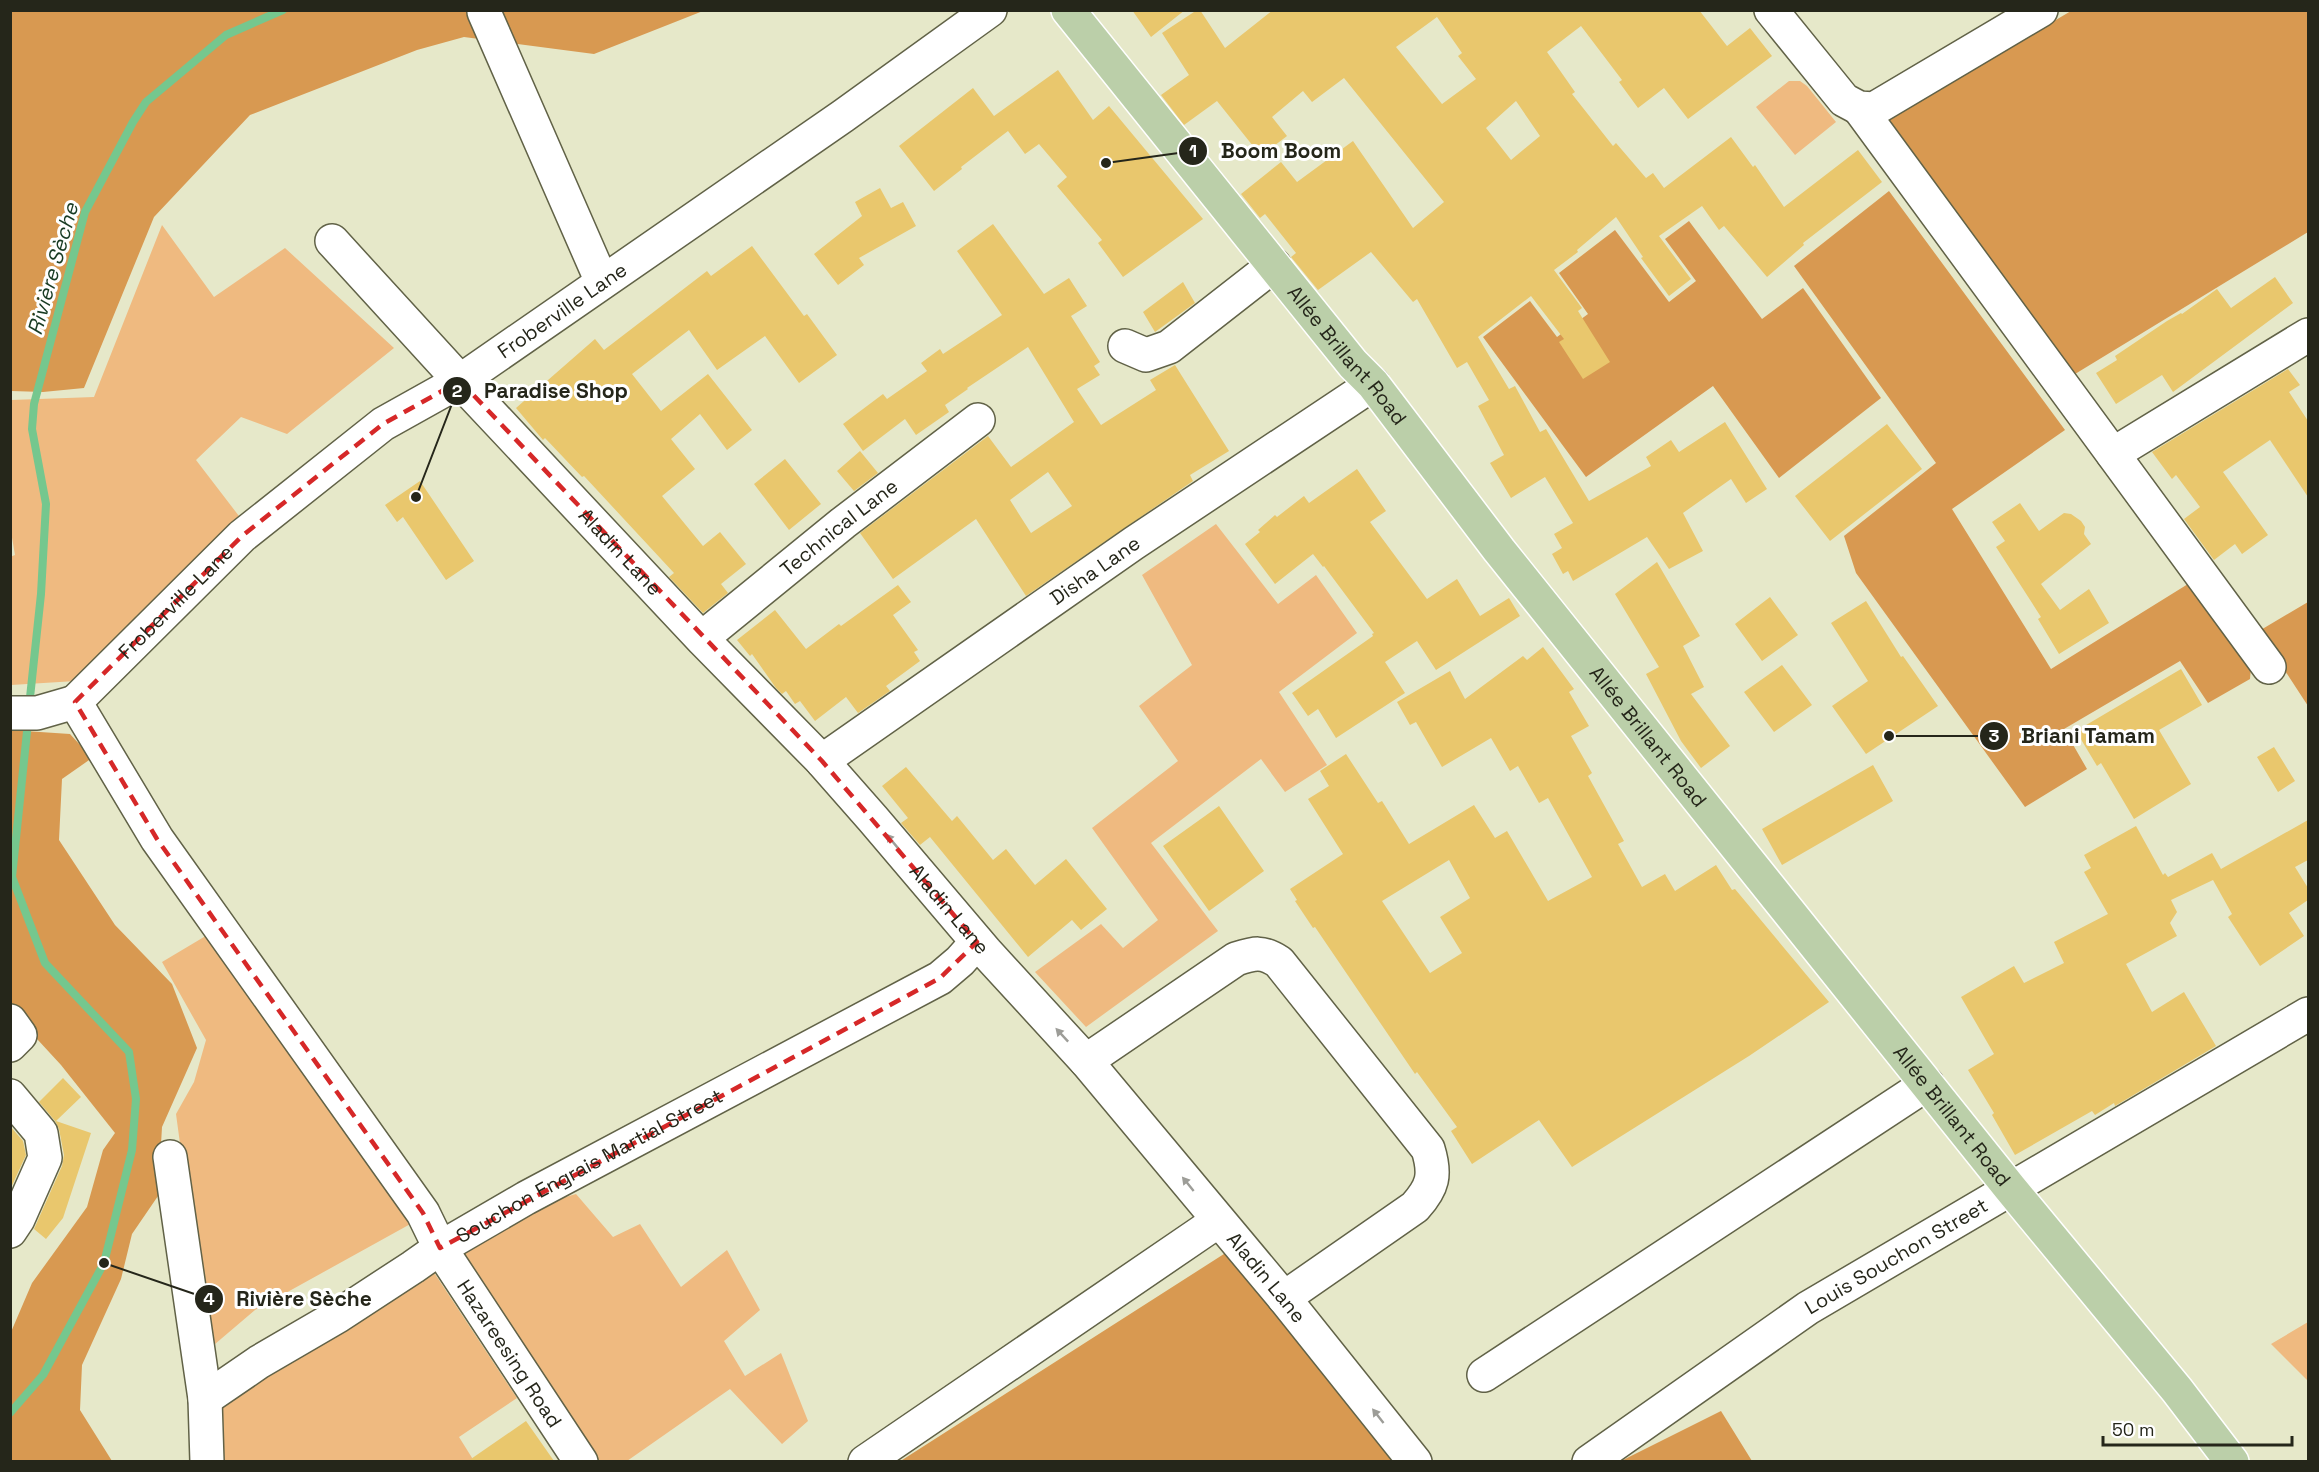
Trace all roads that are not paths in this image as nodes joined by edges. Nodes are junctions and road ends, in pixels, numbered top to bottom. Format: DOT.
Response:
graph roads {
  1 [pos="990,10"];
  2 [pos="1068,10"];
  3 [pos="1771,10"];
  4 [pos="2041,10"];
  5 [pos="484,12"];
  6 [pos="1859,108"];
  7 [pos="332,241"];
  8 [pos="1274,265"];
  9 [pos="602,282"];
  10 [pos="2308,334"];
  11 [pos="1125,346"];
  12 [pos="460,381"];
  13 [pos="1373,384"];
  14 [pos="978,420"];
  15 [pos="2113,454"];
  16 [pos="702,638"];
  17 [pos="2269,667"];
  18 [pos="75,702"];
  19 [pos="20,713"];
  20 [pos="822,761"];
  21 [pos="977,942"];
  22 [pos="2308,1014"];
  23 [pos="10,1021"];
  24 [pos="10,1045"];
  25 [pos="1086,1061"];
  26 [pos="1927,1084"];
  27 [pos="10,1096"];
  28 [pos="170,1157"];
  29 [pos="2010,1188"];
  30 [pos="1218,1221"];
  31 [pos="10,1231"];
  32 [pos="440,1248"];
  33 [pos="1284,1298"];
  34 [pos="1484,1375"];
  35 [pos="205,1399"];
  36 [pos="207,1461"];
  37 [pos="581,1461"];
  38 [pos="865,1461"];
  39 [pos="1415,1461"];
  40 [pos="1588,1461"];
  41 [pos="2232,1461"];
  1 -- 9 [label="street, Froberville Lane"];
  2 -- 8 [label="main road, Allée Brillant Road"];
  3 -- 6 [label="street"];
  4 -- 6 [label="street"];
  5 -- 9 [label="street"];
  6 -- 15 [label="street"];
  7 -- 12 [label="street, Aladin Lane"];
  8 -- 11 [label="street"];
  8 -- 13 [label="main road, Allée Brillant Road"];
  9 -- 12 [label="street, Froberville Lane"];
  10 -- 15 [label="street"];
  12 -- 16 [label="street, Aladin Lane"];
  12 -- 18 [label="street, Froberville Lane"];
  13 -- 20 [label="street, Disha Lane"];
  13 -- 26 [label="main road, Allée Brillant Road"];
  14 -- 16 [label="street, Technical Lane"];
  15 -- 17 [label="street"];
  16 -- 20 [label="street, Aladin Lane"];
  18 -- 19 [label="street"];
  18 -- 32 [label="street, Hazareesing Road"];
  21 -- 20 [label="street, Aladin Lane, one-way"];
  25 -- 21 [label="street, Aladin Lane, one-way"];
  21 -- 32 [label="street, Souchon Engrais Martial Street"];
  22 -- 29 [label="street, Louis Souchon Street"];
  23 -- 24 [label="street"];
  30 -- 25 [label="street, Aladin Lane, one-way"];
  25 -- 33 [label="street"];
  26 -- 29 [label="main road, Allée Brillant Road"];
  26 -- 34 [label="street"];
  27 -- 31 [label="street"];
  28 -- 35 [label="street"];
  29 -- 40 [label="street, Louis Souchon Street"];
  29 -- 41 [label="main road, Allée Brillant Road"];
  30 -- 33 [label="street, Aladin Lane"];
  30 -- 38 [label="street"];
  32 -- 35 [label="street, Souchon Engrais Martial Street"];
  32 -- 37 [label="street, Hazareesing Road"];
  39 -- 33 [label="street, Aladin Lane, one-way"];
  35 -- 36 [label="street"];
}
